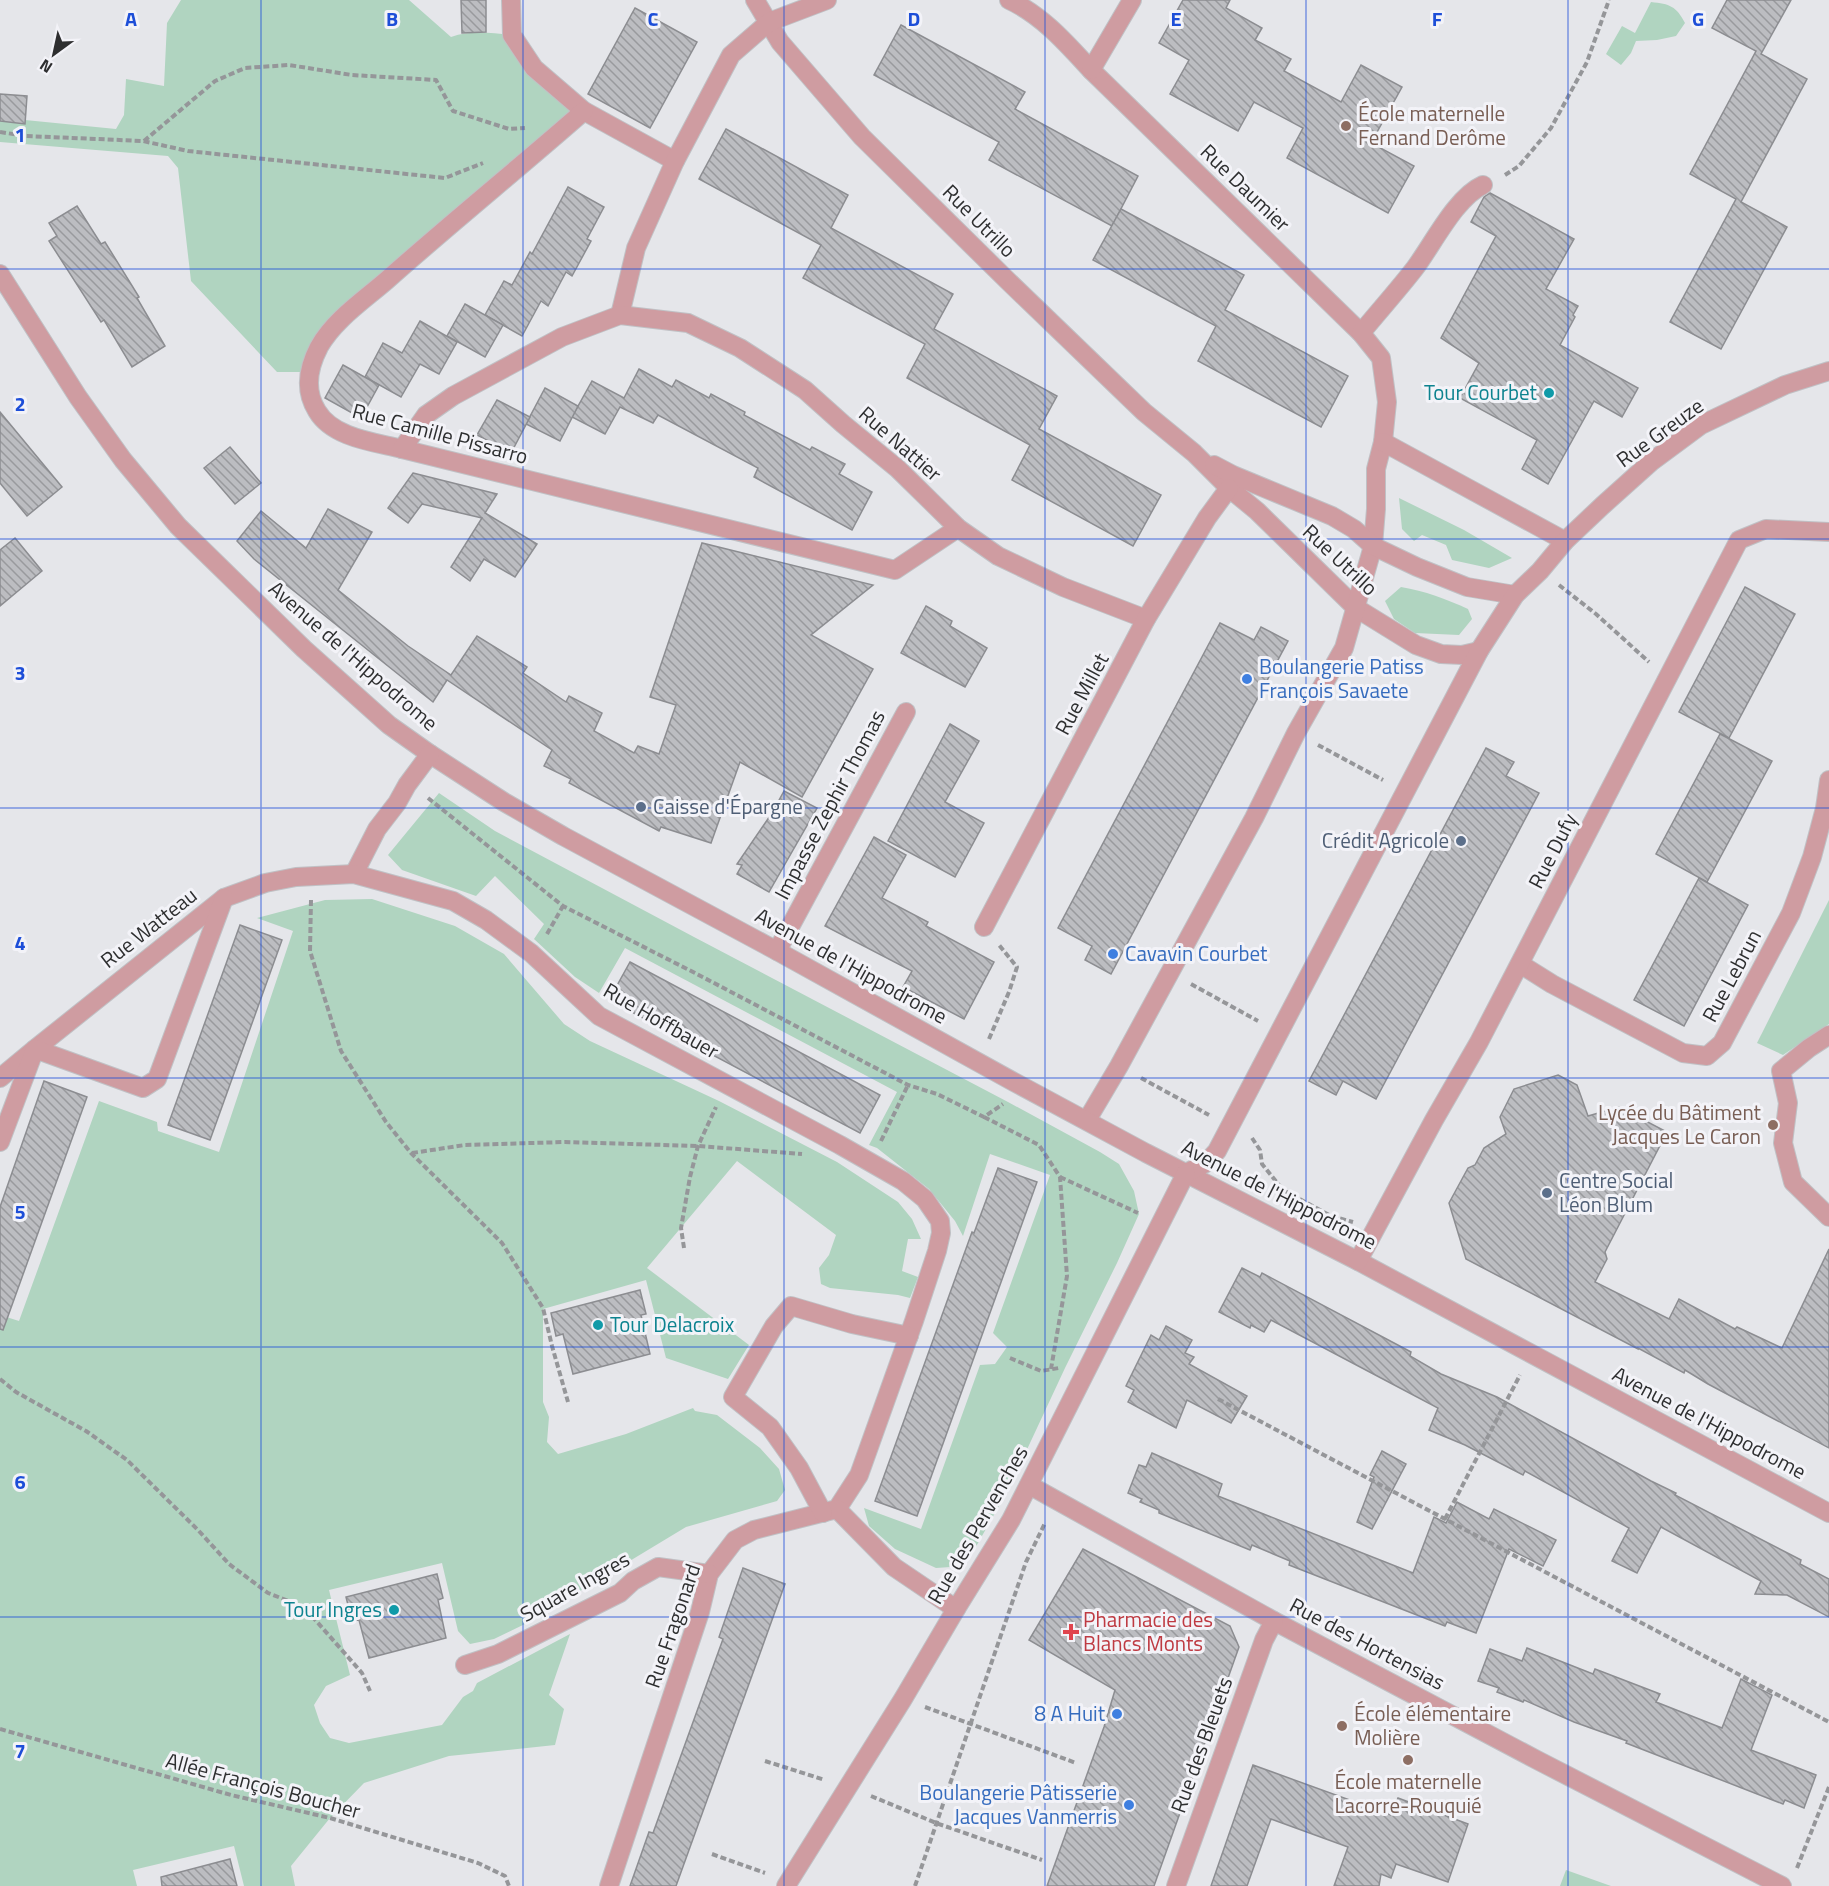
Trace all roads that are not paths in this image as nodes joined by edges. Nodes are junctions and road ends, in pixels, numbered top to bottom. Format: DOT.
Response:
graph roads {
  1 [pos="511,0"];
  2 [pos="755,0"];
  3 [pos="827,0"];
  4 [pos="1009,0"];
  5 [pos="1132,0"];
  6 [pos="769,22"];
  7 [pos="1091,70"];
  8 [pos="584,111"];
  9 [pos="675,161"];
  10 [pos="1483,185"];
  11 [pos="0,274"];
  12 [pos="620,315"];
  13 [pos="1361,333"];
  14 [pos="1829,371"];
  15 [pos="1383,442"];
  16 [pos="402,449"];
  17 [pos="1194,453"];
  18 [pos="1229,488"];
  19 [pos="958,528"];
  20 [pos="1829,532"];
  21 [pos="1565,541"];
  22 [pos="1373,546"];
  23 [pos="1515,595"];
  24 [pos="1356,608"];
  25 [pos="1146,619"];
  26 [pos="1479,651"];
  27 [pos="906,712"];
  28 [pos="430,754"];
  29 [pos="1829,780"];
  30 [pos="354,874"];
  31 [pos="224,898"];
  32 [pos="984,927"];
  33 [pos="777,951"];
  34 [pos="1520,964"];
  35 [pos="1829,1035"];
  36 [pos="35,1048"];
  37 [pos="0,1078"];
  38 [pos="1088,1120"];
  39 [pos="0,1142"];
  40 [pos="1186,1173"];
  41 [pos="1829,1217"];
  42 [pos="1358,1261"];
  43 [pos="909,1336"];
  44 [pos="1029,1485"];
  45 [pos="830,1511"];
  46 [pos="1829,1513"];
  47 [pos="709,1574"];
  48 [pos="956,1609"];
  49 [pos="1274,1620"];
  50 [pos="465,1665"];
  51 [pos="787,1884"];
  52 [pos="609,1886"];
  53 [pos="1176,1886"];
  54 [pos="1782,1886"];
  1 -- 8 [label="street"];
  2 -- 6 [label="street, Rue Utrillo"];
  3 -- 6 [label="street"];
  4 -- 7 [label="street, Rue Daumier"];
  5 -- 7 [label="street"];
  6 -- 9 [label="street"];
  6 -- 17 [label="street, Rue Utrillo"];
  7 -- 13 [label="street, Rue Daumier"];
  8 -- 9 [label="street"];
  8 -- 16 [label="street, Rue Camille Pissarro"];
  9 -- 12 [label="street"];
  10 -- 13 [label="street"];
  11 -- 28 [label="street, Avenue de l'Hippodrome"];
  12 -- 16 [label="street, Rue Nattier"];
  12 -- 19 [label="street, Rue Nattier"];
  13 -- 15 [label="street, Rue Daumier"];
  14 -- 21 [label="street, Rue Greuze"];
  15 -- 21 [label="street"];
  15 -- 22 [label="street, Rue Daumier"];
  16 -- 19 [label="street, Rue Camille Pissarro"];
  17 -- 18 [label="street, Rue Utrillo"];
  17 -- 22 [label="street, Rue Utrillo"];
  18 -- 24 [label="street, Rue Utrillo"];
  18 -- 25 [label="street, Rue Millet"];
  19 -- 25 [label="street, Rue Nattier"];
  20 -- 34 [label="street, Rue Dufy"];
  21 -- 23 [label="street, Rue Greuze"];
  22 -- 23 [label="street, Rue Utrillo"];
  22 -- 24 [label="street, Rue Daumier"];
  23 -- 26 [label="street, Rue Greuze"];
  24 -- 26 [label="street, Rue Utrillo"];
  24 -- 38 [label="street, Rue Daumier"];
  25 -- 32 [label="street, Rue Millet"];
  26 -- 40 [label="street, Rue Greuze"];
  27 -- 33 [label="street, Impasse Zephir Thomas"];
  28 -- 30 [label="street"];
  28 -- 33 [label="street, Avenue de l'Hippodrome"];
  29 -- 34 [label="street, Rue Lebrun"];
  30 -- 31 [label="street, Rue Watteau"];
  30 -- 43 [label="street, Rue Hoffbauer"];
  31 -- 36 [label="street, Rue Watteau"];
  31 -- 36 [label="street"];
  33 -- 38 [label="street, Avenue de l'Hippodrome"];
  34 -- 42 [label="street, Rue Dufy"];
  35 -- 41 [label="street"];
  36 -- 37 [label="street, Rue Watteau"];
  36 -- 39 [label="street"];
  38 -- 40 [label="street, Avenue de l'Hippodrome"];
  40 -- 42 [label="street, Avenue de l'Hippodrome"];
  40 -- 44 [label="street, Rue des Pervenches"];
  42 -- 46 [label="street, Avenue de l'Hippodrome"];
  43 -- 45 [label="street"];
  43 -- 45 [label="street"];
  44 -- 48 [label="street, Rue des Pervenches"];
  44 -- 49 [label="street, Rue des Hortensias"];
  45 -- 47 [label="street, Rue Fragonard"];
  45 -- 48 [label="street"];
  47 -- 50 [label="street, Square Ingres"];
  47 -- 52 [label="street, Rue Fragonard"];
  48 -- 51 [label="street, Rue des Pervenches"];
  49 -- 53 [label="street, Rue des Bleuets"];
  49 -- 54 [label="street, Rue des Hortensias"];
}
